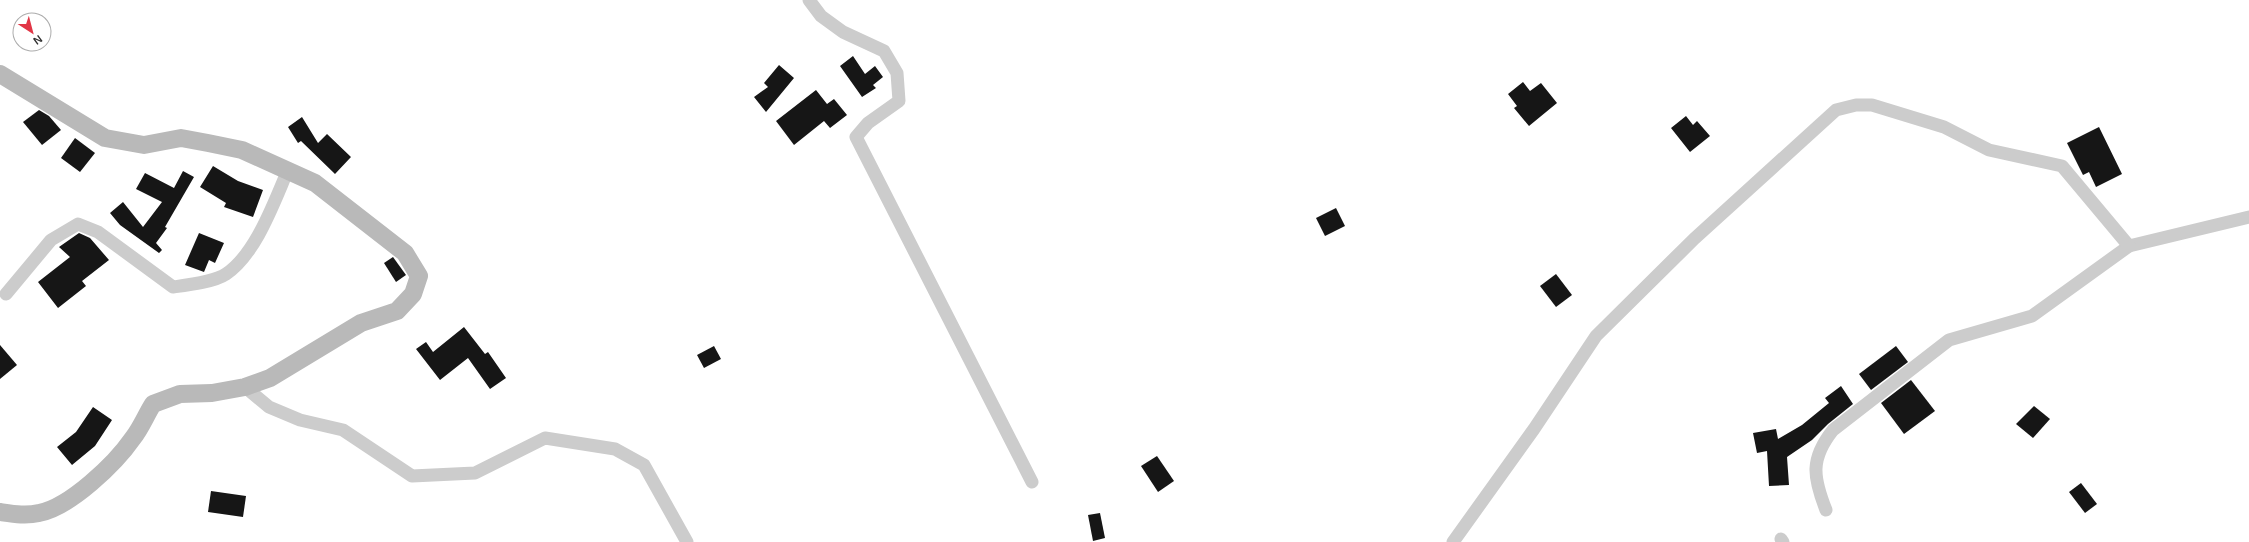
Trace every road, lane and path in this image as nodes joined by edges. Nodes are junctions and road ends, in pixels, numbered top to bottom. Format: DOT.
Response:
graph roads {
  1 [pos="809,0"];
  2 [pos="0,74"];
  3 [pos="288,170"];
  4 [pos="2249,218"];
  5 [pos="2129,246"];
  6 [pos="6,294"];
  7 [pos="245,388"];
  8 [pos="1032,482"];
  9 [pos="1826,510"];
  10 [pos="0,512"];
  11 [pos="687,542"];
  12 [pos="1453,542"];
  1 -- 8 [label="street"];
  2 -- 3 [label="main road"];
  3 -- 6 [label="street"];
  3 -- 7 [label="main road"];
  4 -- 5 [label="street"];
  5 -- 9 [label="street"];
  5 -- 12 [label="street"];
  7 -- 10 [label="main road"];
  7 -- 11 [label="street"];
}
